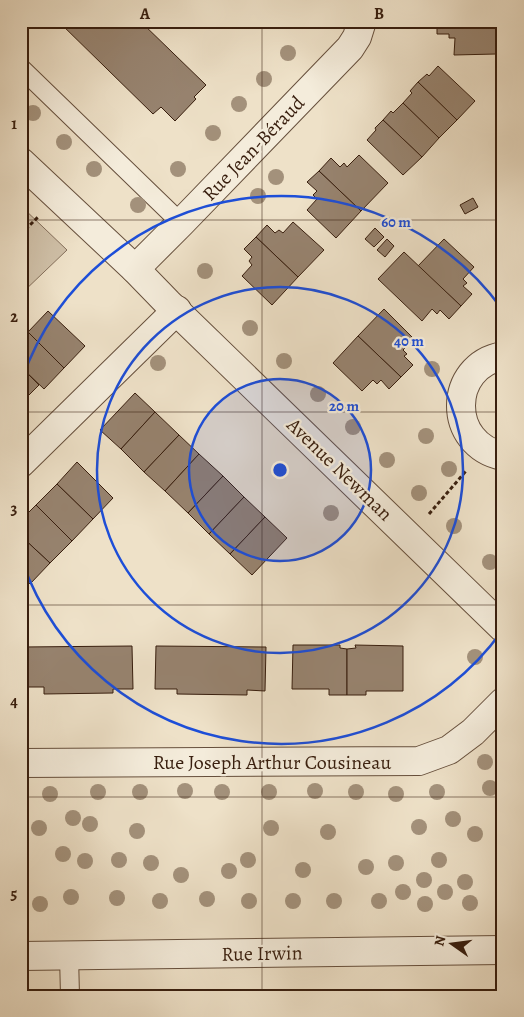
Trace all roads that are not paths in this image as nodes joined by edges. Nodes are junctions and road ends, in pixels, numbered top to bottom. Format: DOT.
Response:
graph roads {
  1 [pos="362,21"];
  2 [pos="21,68"];
  3 [pos="21,162"];
  4 [pos="181,223"];
  5 [pos="135,269"];
  6 [pos="177,310"];
  7 [pos="503,356"];
  8 [pos="503,456"];
  9 [pos="21,464"];
  10 [pos="503,628"];
  11 [pos="503,702"];
  12 [pos="21,763"];
  13 [pos="503,950"];
  14 [pos="69,955"];
  15 [pos="21,956"];
  16 [pos="70,996"];
  1 -- 4 [label="street, Rue Jean-Béraud"];
  2 -- 4 [label="lane"];
  3 -- 5 [label="street, Avenue Newman"];
  4 -- 5 [label="street, Rue Jean-Béraud"];
  5 -- 6 [label="street, Avenue Newman"];
  6 -- 9 [label="street"];
  6 -- 10 [label="street, Avenue Newman"];
  7 -- 8 [label="street"];
  11 -- 12 [label="street, Rue Joseph Arthur Cousineau"];
  13 -- 14 [label="street, Rue Irwin"];
  14 -- 15 [label="street, Rue Irwin"];
  14 -- 16 [label="lane"];
}
